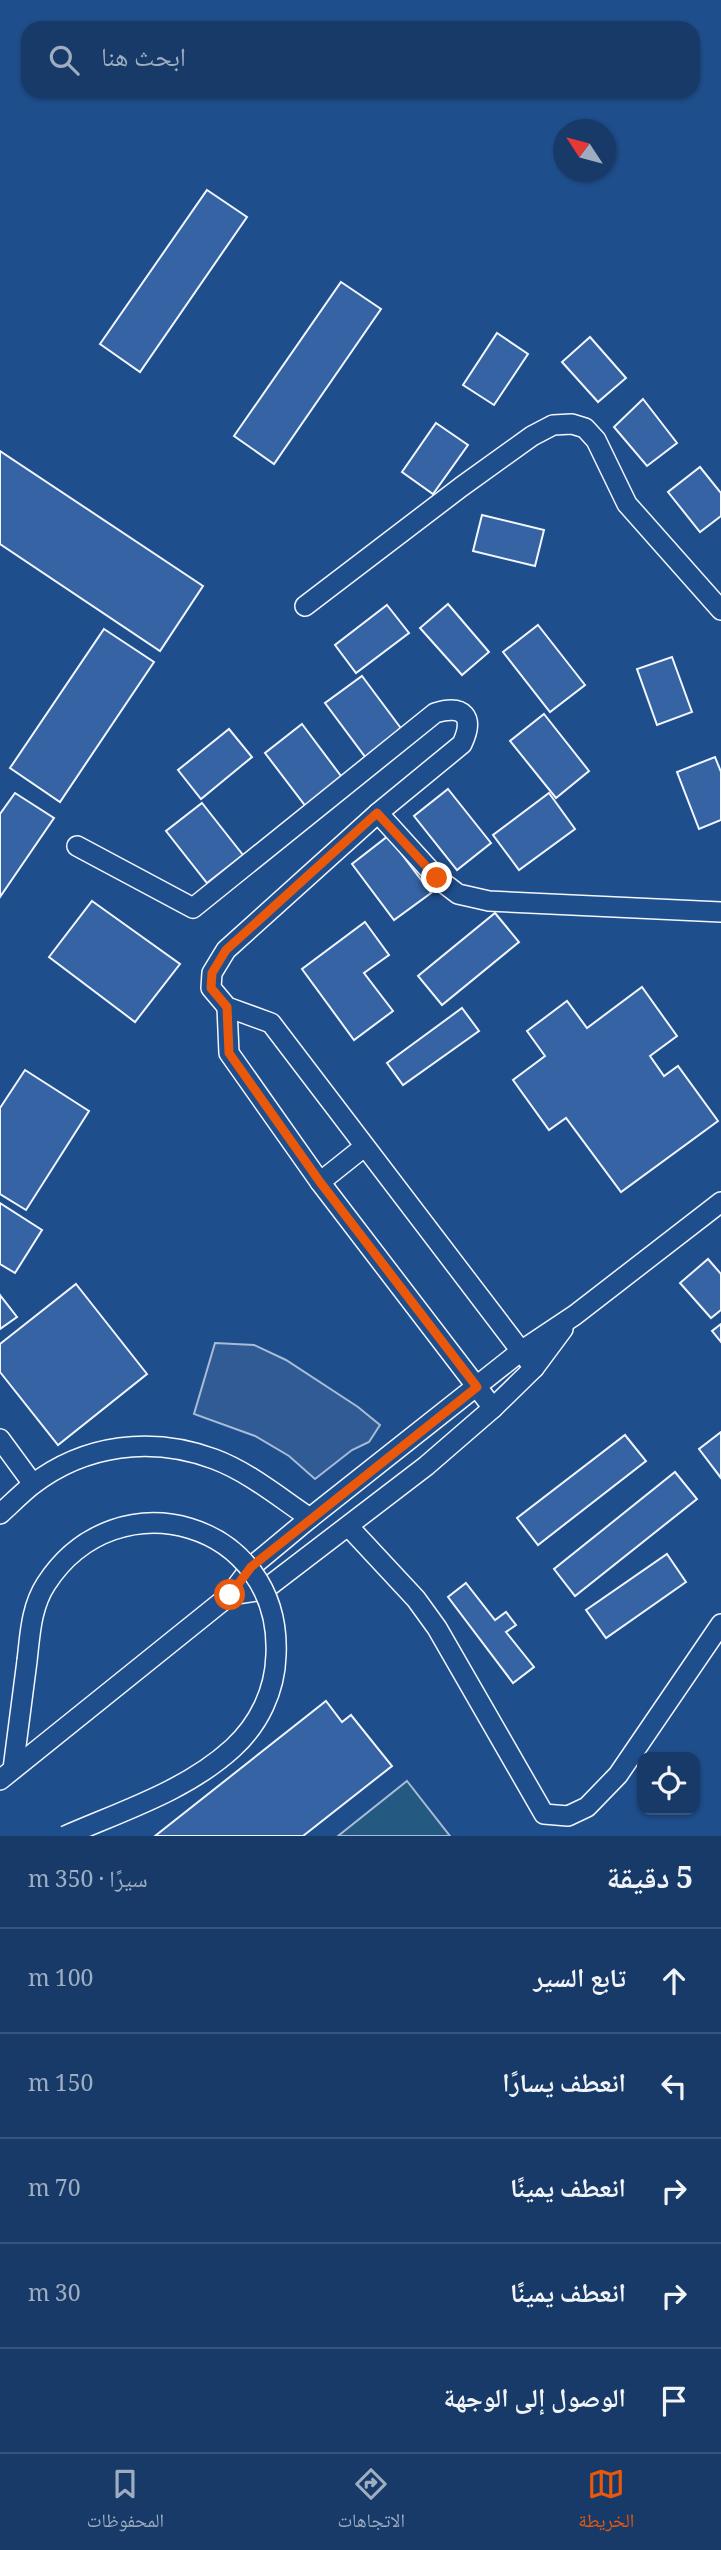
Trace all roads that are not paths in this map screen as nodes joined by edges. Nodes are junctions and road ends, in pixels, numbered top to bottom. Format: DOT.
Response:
graph roads {
  1 [pos="305,606"];
  2 [pos="721,610"];
  3 [pos="377,813"];
  4 [pos="77,846"];
  5 [pos="721,912"];
  6 [pos="227,1007"];
  7 [pos="364,1147"];
  8 [pos="320,1182"];
  9 [pos="721,1202"];
  10 [pos="575,1315"];
  11 [pos="522,1350"];
  12 [pos="534,1368"];
  13 [pos="477,1387"];
  14 [pos="493,1408"];
  15 [pos="0,1439"];
  16 [pos="372,1468"];
  17 [pos="33,1484"];
  18 [pos="393,1493"];
  19 [pos="0,1514"];
  20 [pos="310,1518"];
  21 [pos="349,1527"];
  22 [pos="230,1595"];
  23 [pos="721,1624"];
  24 [pos="6,1774"];
  25 [pos="65,1836"];
  1 -- 2 [label="street"];
  3 -- 4 [label="street"];
  3 -- 5 [label="street"];
  3 -- 6 [label="street"];
  6 -- 7 [label="street"];
  6 -- 8 [label="street"];
  7 -- 8 [label="street"];
  7 -- 11 [label="street"];
  8 -- 13 [label="street"];
  9 -- 10 [label="street"];
  10 -- 11 [label="street"];
  10 -- 12 [label="street"];
  11 -- 12 [label="street"];
  11 -- 13 [label="street"];
  12 -- 14 [label="street"];
  13 -- 14 [label="street"];
  13 -- 16 [label="street"];
  14 -- 18 [label="street"];
  15 -- 17 [label="street"];
  16 -- 18 [label="street"];
  16 -- 20 [label="street"];
  17 -- 19 [label="street"];
  17 -- 20 [label="street"];
  18 -- 21 [label="street"];
  20 -- 22 [label="street"];
  21 -- 22 [label="street"];
  21 -- 23 [label="street"];
  22 -- 24 [label="street"];
  24 -- 25 [label="street, bridge"];
}
